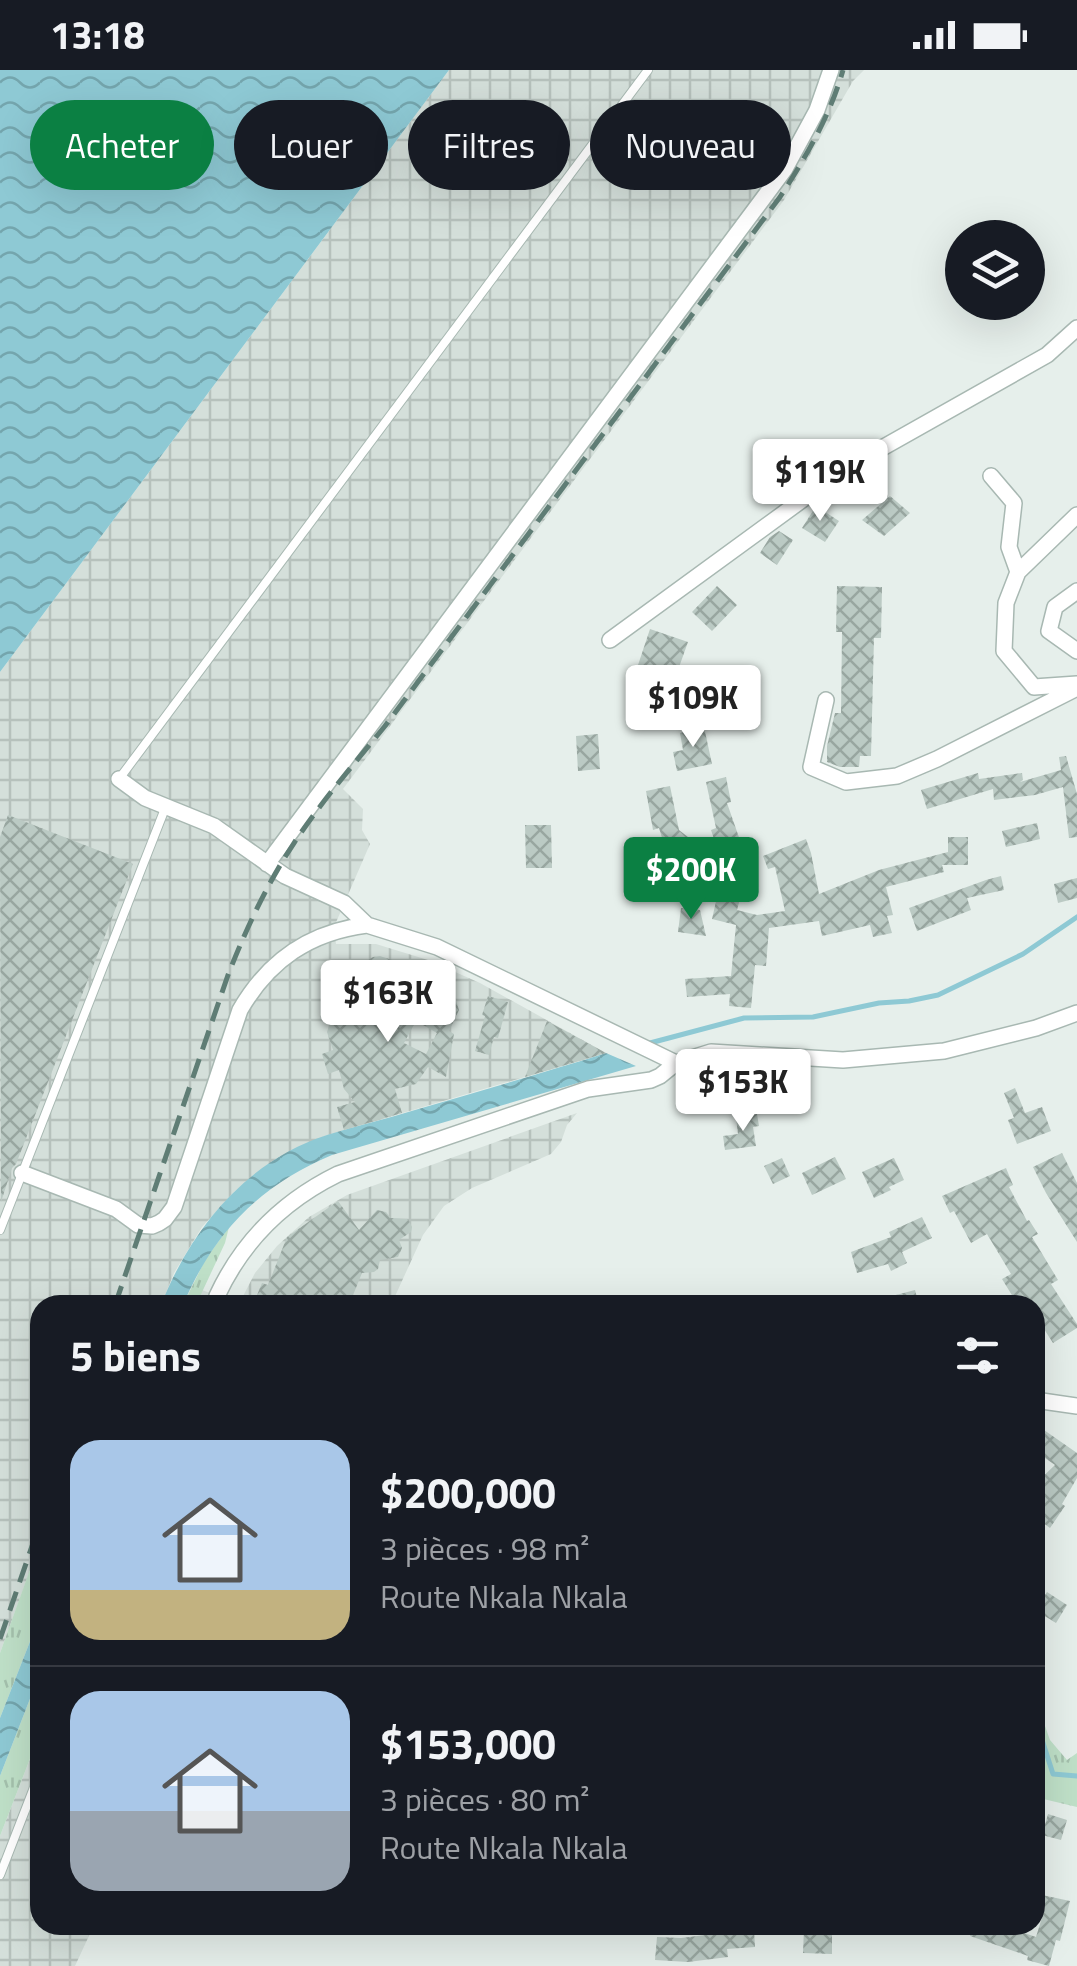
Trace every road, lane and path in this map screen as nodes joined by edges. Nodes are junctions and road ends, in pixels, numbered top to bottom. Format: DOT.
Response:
graph roads {
  1 [pos="648,70"];
  2 [pos="831,70"];
  3 [pos="1077,328"];
  4 [pos="992,476"];
  5 [pos="1077,516"];
  6 [pos="1018,572"];
  7 [pos="1077,591"];
  8 [pos="610,640"];
  9 [pos="1077,651"];
  10 [pos="1077,686"];
  11 [pos="826,700"];
  12 [pos="119,779"];
  13 [pos="166,806"];
  14 [pos="268,864"];
  15 [pos="367,925"];
  16 [pos="1077,1013"];
  17 [pos="676,1063"];
  18 [pos="22,1173"];
  19 [pos="0,1230"];
  20 [pos="219,1295"];
  21 [pos="1045,1401"];
  22 [pos="1077,1406"];
  23 [pos="30,1798"];
  24 [pos="0,1875"];
  1 -- 12 [label="lane"];
  2 -- 14 [label="street"];
  3 -- 8 [label="street"];
  4 -- 6 [label="street"];
  5 -- 6 [label="street"];
  6 -- 10 [label="street"];
  7 -- 9 [label="street"];
  10 -- 11 [label="street"];
  12 -- 13 [label="street"];
  13 -- 14 [label="street"];
  13 -- 18 [label="lane"];
  14 -- 15 [label="street"];
  15 -- 17 [label="street"];
  15 -- 18 [label="street"];
  16 -- 17 [label="street"];
  17 -- 20 [label="street"];
  18 -- 19 [label="lane"];
  21 -- 22 [label="street"];
  23 -- 24 [label="lane"];
}
